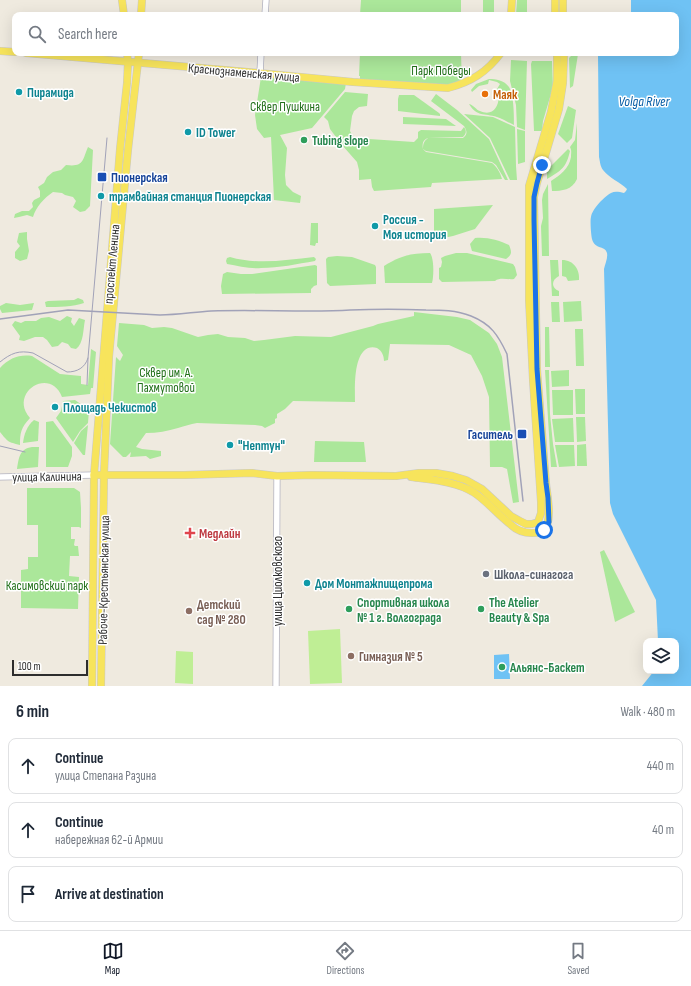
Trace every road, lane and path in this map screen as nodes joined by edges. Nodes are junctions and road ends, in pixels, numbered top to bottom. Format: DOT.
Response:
graph roads {
  1 [pos="122,0"];
  2 [pos="142,0"];
  3 [pos="266,0"];
  4 [pos="512,0"];
  5 [pos="555,0"];
  6 [pos="563,0"];
  7 [pos="124,12"];
  8 [pos="141,12"];
  9 [pos="265,12"];
  10 [pos="511,12"];
  11 [pos="556,12"];
  12 [pos="563,12"];
  13 [pos="0,51"];
  14 [pos="12,52"];
  15 [pos="60,56"];
  16 [pos="127,56"];
  17 [pos="138,56"];
  18 [pos="262,56"];
  19 [pos="499,56"];
  20 [pos="556,56"];
  21 [pos="564,56"];
  22 [pos="128,62"];
  23 [pos="137,62"];
  24 [pos="260,73"];
  25 [pos="124,149"];
  26 [pos="106,356"];
  27 [pos="104,474"];
  28 [pos="94,475"];
  29 [pos="277,476"];
  30 [pos="403,476"];
  31 [pos="0,477"];
  32 [pos="92,686"];
  33 [pos="101,686"];
  34 [pos="276,686"];
  1 -- 7 [label="main road"];
  2 -- 8 [label="main road"];
  3 -- 9 [label="street"];
  4 -- 10 [label="main road"];
  5 -- 11 [label="main road"];
  6 -- 12 [label="main road"];
  13 -- 14 [label="main road"];
  15 -- 22 [label="main road, Краснознаменская улица"];
  16 -- 22 [label="main road, проспект Ленина"];
  17 -- 23 [label="main road, проспект Ленина"];
  18 -- 24 [label="street"];
  19 -- 24 [label="main road, Краснознаменская улица"];
  20 -- 30 [label="main road"];
  21 -- 30 [label="main road"];
  22 -- 23 [label="main road, Краснознаменская улица"];
  22 -- 25 [label="main road, проспект Ленина"];
  23 -- 24 [label="main road, Краснознаменская улица"];
  23 -- 25 [label="main road, проспект Ленина"];
  25 -- 26 [label="main road, проспект Ленина"];
  26 -- 27 [label="main road, проспект Ленина"];
  26 -- 28 [label="main road, проспект Ленина"];
  27 -- 28 [label="main road"];
  27 -- 29 [label="main road"];
  27 -- 33 [label="main road, Рабоче-Крестьянская улица"];
  28 -- 31 [label="street, улица Калинина"];
  28 -- 32 [label="main road, Рабоче-Крестьянская улица"];
  29 -- 30 [label="main road"];
  29 -- 34 [label="street, улица Циолковского"];
}
